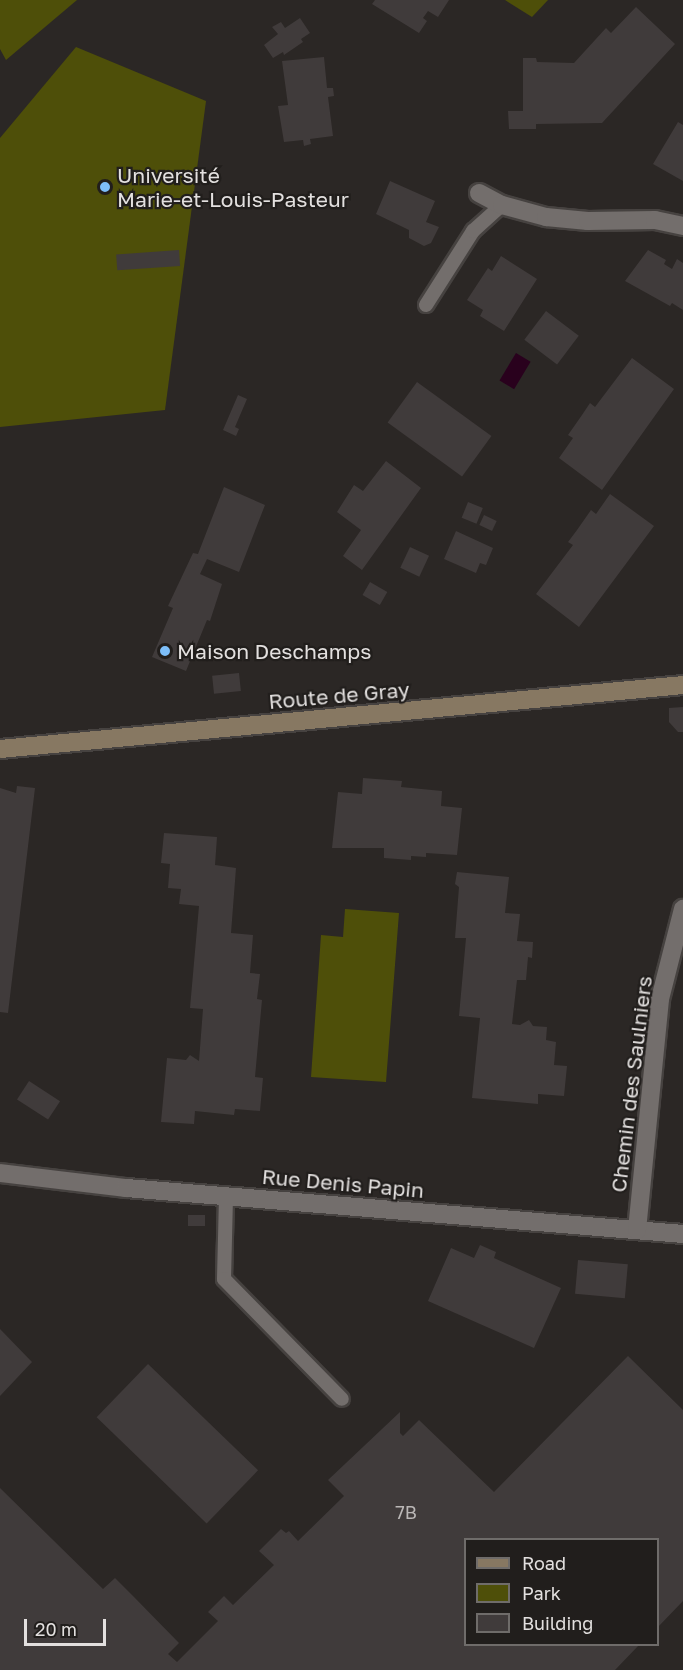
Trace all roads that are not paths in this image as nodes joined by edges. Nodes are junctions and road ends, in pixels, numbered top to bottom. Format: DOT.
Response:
graph roads {
  1 [pos="479,193"];
  2 [pos="502,205"];
  3 [pos="683,226"];
  4 [pos="426,305"];
  5 [pos="683,685"];
  6 [pos="0,749"];
  7 [pos="683,909"];
  8 [pos="0,1173"];
  9 [pos="226,1197"];
  10 [pos="637,1230"];
  11 [pos="683,1234"];
  12 [pos="342,1399"];
  1 -- 2 [label="street"];
  2 -- 3 [label="street"];
  2 -- 4 [label="lane"];
  5 -- 6 [label="main road, Route de Gray"];
  7 -- 10 [label="street, Chemin des Saulniers"];
  8 -- 9 [label="street, Rue Denis Papin"];
  9 -- 10 [label="street, Rue Denis Papin"];
  9 -- 12 [label="lane"];
  10 -- 11 [label="street, Rue Denis Papin"];
}
